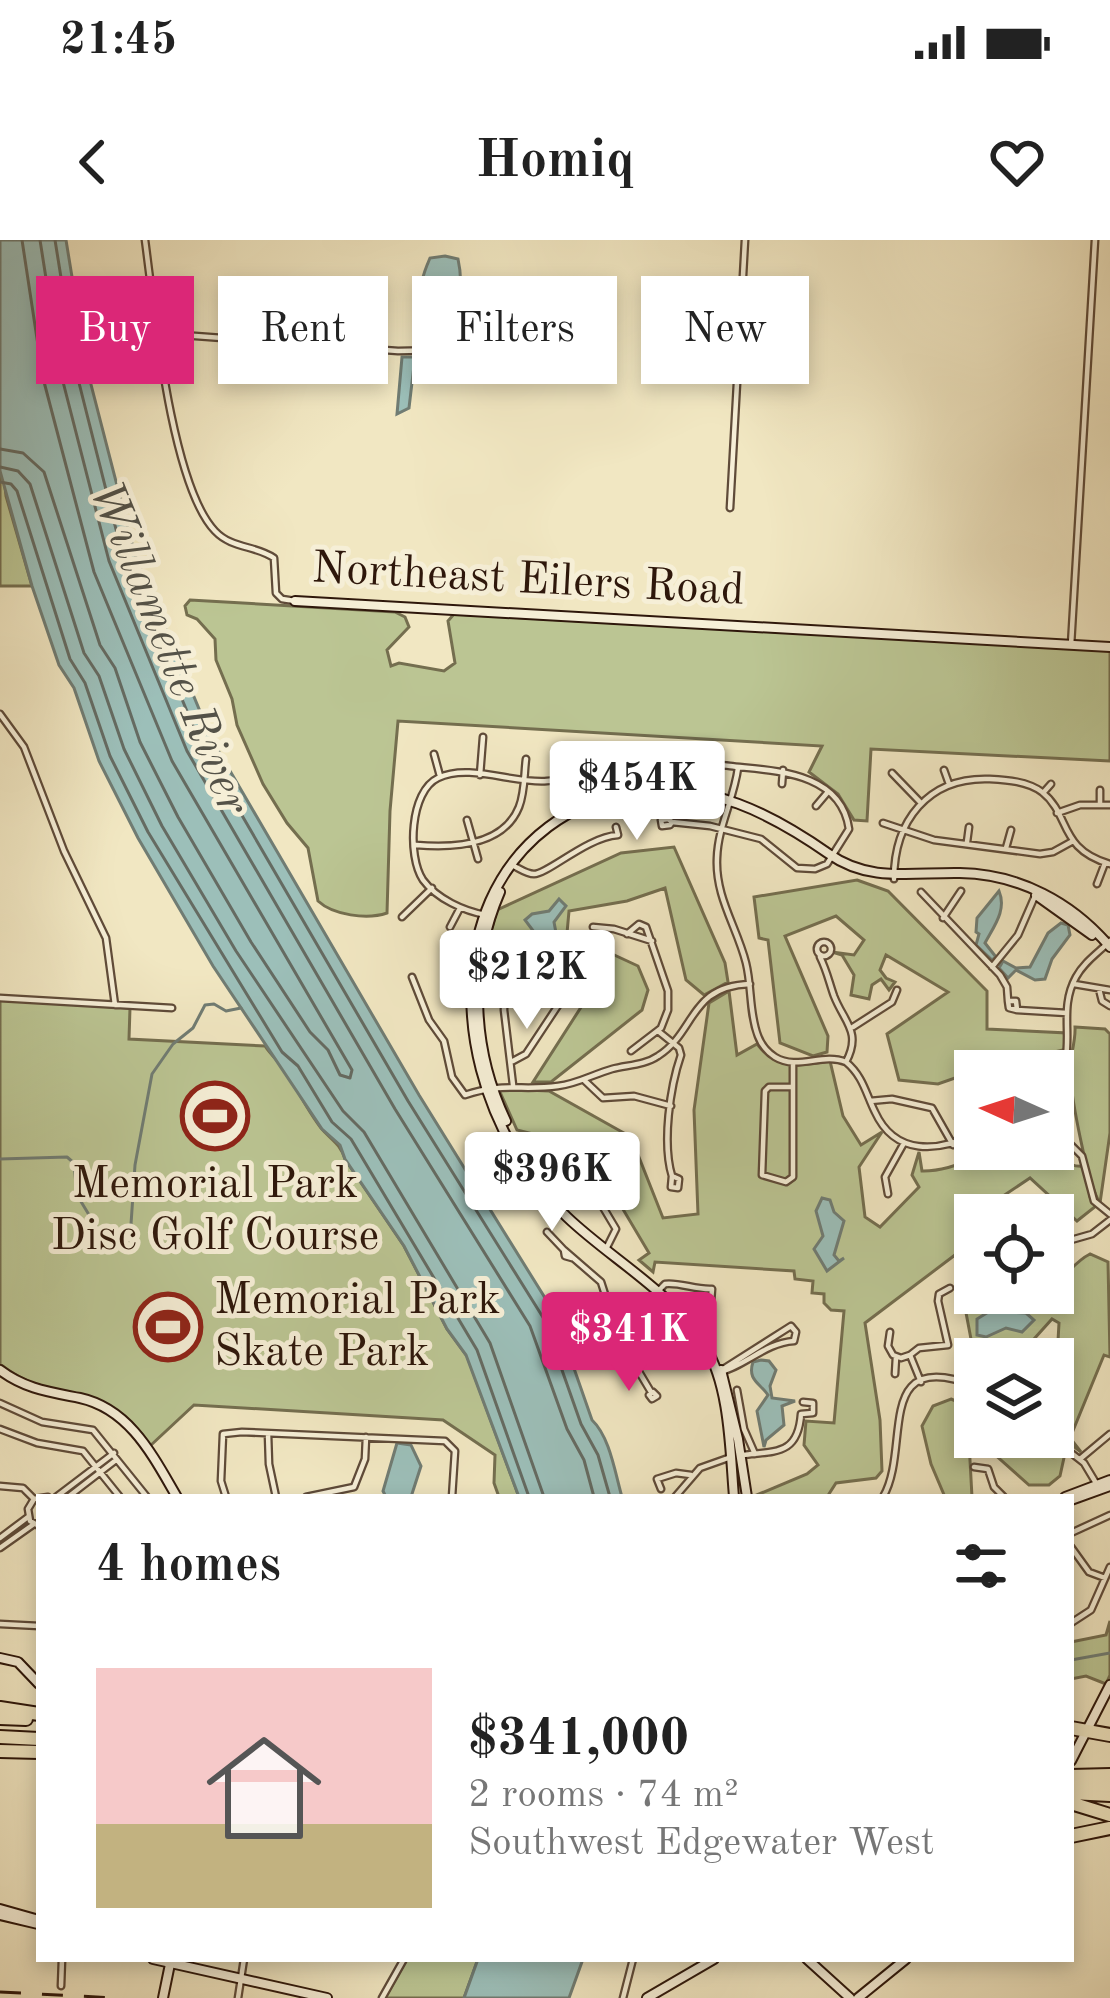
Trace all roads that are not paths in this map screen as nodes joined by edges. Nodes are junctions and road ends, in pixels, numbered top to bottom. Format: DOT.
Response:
graph roads {
  1 [pos="145,240"];
  2 [pos="745,240"];
  3 [pos="1095,240"];
  4 [pos="149,276"];
  5 [pos="743,276"];
  6 [pos="194,336"];
  7 [pos="412,351"];
  8 [pos="166,384"];
  9 [pos="736,384"];
  10 [pos="730,508"];
  11 [pos="295,601"];
  12 [pos="1071,645"];
  13 [pos="1110,646"];
  14 [pos="0,714"];
  15 [pos="483,737"];
  16 [pos="434,754"];
  17 [pos="567,756"];
  18 [pos="526,758"];
  19 [pos="738,767"];
  20 [pos="783,770"];
  21 [pos="944,770"];
  22 [pos="892,773"];
  23 [pos="440,776"];
  24 [pos="480,776"];
  25 [pos="574,776"];
  26 [pos="524,781"];
  27 [pos="782,784"];
  28 [pos="949,784"];
  29 [pos="1052,784"];
  30 [pos="1100,790"];
  31 [pos="827,793"];
  32 [pos="1043,793"];
  33 [pos="729,802"];
  34 [pos="920,802"];
  35 [pos="1100,804"];
  36 [pos="1110,805"];
  37 [pos="817,806"];
  38 [pos="1056,813"];
  39 [pos="466,820"];
  40 [pos="672,822"];
  41 [pos="883,823"];
  42 [pos="969,827"];
  43 [pos="722,829"];
  44 [pos="902,830"];
  45 [pos="1011,830"];
  46 [pos="606,836"];
  47 [pos="968,842"];
  48 [pos="1073,842"];
  49 [pos="473,843"];
  50 [pos="416,845"];
  51 [pos="1006,848"];
  52 [pos="478,859"];
  53 [pos="831,859"];
  54 [pos="1107,863"];
  55 [pos="513,865"];
  56 [pos="894,877"];
  57 [pos="1096,884"];
  58 [pos="432,888"];
  59 [pos="961,890"];
  60 [pos="921,892"];
  61 [pos="1037,892"];
  62 [pos="460,908"];
  63 [pos="487,915"];
  64 [pos="402,917"];
  65 [pos="943,918"];
  66 [pos="451,927"];
  67 [pos="592,927"];
  68 [pos="627,934"];
  69 [pos="652,941"];
  70 [pos="1108,947"];
  71 [pos="820,957"];
  72 [pos="992,967"];
  73 [pos="476,973"];
  74 [pos="505,975"];
  75 [pos="412,977"];
  76 [pos="750,984"];
  77 [pos="1073,984"];
  78 [pos="1099,988"];
  79 [pos="897,990"];
  80 [pos="1110,990"];
  81 [pos="0,998"];
  82 [pos="115,1005"];
  83 [pos="1110,1006"];
  84 [pos="172,1008"];
  85 [pos="1067,1013"];
  86 [pos="853,1028"];
  87 [pos="658,1031"];
  88 [pos="672,1044"];
  89 [pos="1070,1050"];
  90 [pos="631,1051"];
  91 [pos="512,1061"];
  92 [pos="847,1062"];
  93 [pos="793,1063"];
  94 [pos="584,1079"];
  95 [pos="513,1085"];
  96 [pos="488,1087"];
  97 [pos="791,1087"];
  98 [pos="670,1094"];
  99 [pos="660,1101"];
  100 [pos="870,1101"];
  101 [pos="671,1106"];
  102 [pos="904,1143"];
  103 [pos="953,1145"];
  104 [pos="1074,1148"];
  105 [pos="525,1162"];
  106 [pos="672,1176"];
  107 [pos="888,1194"];
  108 [pos="1110,1217"];
  109 [pos="547,1232"];
  110 [pos="1074,1239"];
  111 [pos="608,1248"];
  112 [pos="950,1288"];
  113 [pos="659,1291"];
  114 [pos="626,1324"];
  115 [pos="695,1328"];
  116 [pos="890,1332"];
  117 [pos="910,1355"];
  118 [pos="896,1358"];
  119 [pos="0,1370"];
  120 [pos="720,1371"];
  121 [pos="895,1374"];
  122 [pos="954,1379"];
  123 [pos="921,1382"];
  124 [pos="737,1390"];
  125 [pos="651,1392"];
  126 [pos="803,1402"];
  127 [pos="0,1403"];
  128 [pos="0,1429"];
  129 [pos="268,1434"];
  130 [pos="1110,1434"];
  131 [pos="366,1437"];
  132 [pos="755,1454"];
  133 [pos="1074,1454"];
  134 [pos="742,1455"];
  135 [pos="116,1456"];
  136 [pos="730,1457"];
  137 [pos="1080,1459"];
  138 [pos="974,1467"];
  139 [pos="99,1469"];
  140 [pos="691,1475"];
  141 [pos="1110,1483"];
  142 [pos="0,1486"];
  143 [pos="1097,1486"];
  144 [pos="661,1489"];
  145 [pos="57,1494"];
  146 [pos="71,1494"];
  147 [pos="118,1494"];
  148 [pos="145,1494"];
  149 [pos="175,1494"];
  150 [pos="225,1494"];
  151 [pos="275,1494"];
  152 [pos="320,1494"];
  153 [pos="452,1494"];
  154 [pos="677,1494"];
  155 [pos="734,1494"];
  156 [pos="747,1494"];
  157 [pos="884,1494"];
  158 [pos="1001,1494"];
  159 [pos="1074,1496"];
  160 [pos="34,1499"];
  161 [pos="1110,1515"];
  162 [pos="34,1522"];
  163 [pos="1074,1532"];
  164 [pos="0,1538"];
  165 [pos="0,1548"];
  166 [pos="1074,1551"];
  167 [pos="1110,1567"];
  168 [pos="1105,1578"];
  169 [pos="1074,1620"];
  170 [pos="0,1624"];
  171 [pos="36,1626"];
  172 [pos="0,1658"];
  173 [pos="36,1681"];
  174 [pos="1110,1685"];
  175 [pos="0,1708"];
  176 [pos="36,1716"];
  177 [pos="36,1717"];
  178 [pos="0,1718"];
  179 [pos="1074,1728"];
  180 [pos="1087,1730"];
  181 [pos="1110,1736"];
  182 [pos="0,1737"];
  183 [pos="36,1739"];
  184 [pos="0,1751"];
  185 [pos="36,1752"];
  186 [pos="1074,1755"];
  187 [pos="1110,1775"];
  188 [pos="1074,1783"];
  189 [pos="1074,1784"];
  190 [pos="1074,1785"];
  191 [pos="1110,1786"];
  192 [pos="1110,1795"];
  193 [pos="1074,1805"];
  194 [pos="1108,1824"];
  195 [pos="1074,1835"];
  196 [pos="0,1912"];
  197 [pos="36,1921"];
  198 [pos="62,1962"];
  199 [pos="171,1962"];
  200 [pos="175,1962"];
  201 [pos="244,1962"];
  202 [pos="402,1962"];
  203 [pos="632,1962"];
  204 [pos="709,1962"];
  205 [pos="811,1962"];
  206 [pos="902,1962"];
  207 [pos="242,1979"];
  208 [pos="61,1986"];
  209 [pos="163,1998"];
  210 [pos="238,1998"];
  211 [pos="327,1998"];
  212 [pos="382,1998"];
  213 [pos="622,1998"];
  214 [pos="646,1998"];
  215 [pos="854,1998"];
  1 -- 4 [label="street, Northeast Eilers Road"];
  2 -- 5 [label="street"];
  3 -- 12 [label="street"];
  6 -- 7 [label="street"];
  8 -- 11 [label="street, Northeast Eilers Road"];
  9 -- 10 [label="street"];
  11 -- 12 [label="street, Northeast Eilers Road"];
  12 -- 13 [label="street, Northeast Eilers Road"];
  14 -- 82 [label="street"];
  15 -- 24 [label="street"];
  16 -- 23 [label="street"];
  17 -- 25 [label="street"];
  18 -- 26 [label="street"];
  19 -- 20 [label="street"];
  19 -- 25 [label="street"];
  19 -- 33 [label="street"];
  20 -- 27 [label="street"];
  20 -- 31 [label="street"];
  21 -- 28 [label="street"];
  22 -- 34 [label="street"];
  23 -- 24 [label="street"];
  23 -- 50 [label="street"];
  24 -- 26 [label="street"];
  25 -- 26 [label="street"];
  26 -- 49 [label="street"];
  28 -- 32 [label="street"];
  28 -- 34 [label="street"];
  29 -- 32 [label="street"];
  30 -- 35 [label="street"];
  31 -- 37 [label="street"];
  31 -- 53 [label="street"];
  32 -- 38 [label="street"];
  33 -- 43 [label="street"];
  33 -- 53 [label="street"];
  33 -- 55 [label="street"];
  34 -- 44 [label="street"];
  35 -- 36 [label="street"];
  35 -- 38 [label="street"];
  38 -- 48 [label="street"];
  39 -- 49 [label="street"];
  40 -- 43 [label="street"];
  41 -- 44 [label="street"];
  42 -- 47 [label="street"];
  43 -- 53 [label="street"];
  43 -- 76 [label="street"];
  44 -- 47 [label="street"];
  44 -- 56 [label="street"];
  45 -- 51 [label="street"];
  46 -- 55 [label="street"];
  47 -- 51 [label="street"];
  48 -- 51 [label="street"];
  48 -- 54 [label="street"];
  49 -- 50 [label="street"];
  49 -- 52 [label="street"];
  50 -- 58 [label="street"];
  53 -- 56 [label="street"];
  54 -- 57 [label="street"];
  55 -- 63 [label="street"];
  56 -- 61 [label="street"];
  58 -- 62 [label="street"];
  58 -- 64 [label="street"];
  59 -- 65 [label="street"];
  60 -- 65 [label="street"];
  61 -- 70 [label="street"];
  61 -- 72 [label="street"];
  62 -- 63 [label="street"];
  62 -- 66 [label="street"];
  63 -- 73 [label="street"];
  65 -- 72 [label="street"];
  67 -- 68 [label="street"];
  68 -- 69 [label="street"];
  68 -- 69 [label="street"];
  69 -- 87 [label="street"];
  70 -- 77 [label="street"];
  71 -- 86 [label="street"];
  72 -- 85 [label="street"];
  73 -- 74 [label="street"];
  73 -- 96 [label="street"];
  74 -- 91 [label="street"];
  74 -- 91 [label="street"];
  75 -- 96 [label="street"];
  76 -- 88 [label="street"];
  76 -- 93 [label="street"];
  77 -- 78 [label="street"];
  77 -- 85 [label="street"];
  78 -- 80 [label="street"];
  78 -- 83 [label="street"];
  79 -- 86 [label="street"];
  81 -- 82 [label="street"];
  82 -- 84 [label="street"];
  85 -- 89 [label="street"];
  86 -- 92 [label="street"];
  87 -- 88 [label="street"];
  87 -- 90 [label="street"];
  88 -- 94 [label="street"];
  88 -- 98 [label="street"];
  91 -- 95 [label="street"];
  92 -- 93 [label="street"];
  92 -- 100 [label="street"];
  93 -- 97 [label="street"];
  94 -- 95 [label="street"];
  94 -- 99 [label="street"];
  95 -- 96 [label="street"];
  96 -- 105 [label="street"];
  97 -- 97 [label="street"];
  98 -- 99 [label="street"];
  98 -- 101 [label="street"];
  99 -- 101 [label="street"];
  100 -- 102 [label="street"];
  100 -- 103 [label="street"];
  101 -- 106 [label="street"];
  102 -- 103 [label="street"];
  102 -- 107 [label="street"];
  104 -- 108 [label="street"];
  105 -- 111 [label="street"];
  105 -- 111 [label="street"];
  108 -- 110 [label="street"];
  109 -- 114 [label="street"];
  111 -- 113 [label="street"];
  112 -- 117 [label="street"];
  113 -- 114 [label="street"];
  113 -- 115 [label="street"];
  113 -- 115 [label="street"];
  114 -- 125 [label="street"];
  115 -- 120 [label="street"];
  116 -- 118 [label="street"];
  117 -- 118 [label="street"];
  117 -- 123 [label="street"];
  118 -- 121 [label="street"];
  119 -- 149 [label="street"];
  120 -- 120 [label="street"];
  120 -- 134 [label="street"];
  120 -- 136 [label="street"];
  122 -- 123 [label="street"];
  123 -- 157 [label="street"];
  124 -- 132 [label="street"];
  126 -- 132 [label="street"];
  127 -- 135 [label="street"];
  128 -- 139 [label="street"];
  129 -- 131 [label="street"];
  129 -- 150 [label="street"];
  129 -- 151 [label="street"];
  130 -- 137 [label="street"];
  131 -- 152 [label="street"];
  131 -- 153 [label="street"];
  132 -- 134 [label="street"];
  133 -- 137 [label="street"];
  134 -- 136 [label="street"];
  134 -- 156 [label="street"];
  135 -- 139 [label="street"];
  135 -- 148 [label="street"];
  136 -- 140 [label="street"];
  136 -- 155 [label="street"];
  137 -- 143 [label="street"];
  138 -- 158 [label="street"];
  139 -- 145 [label="street"];
  139 -- 146 [label="street"];
  139 -- 147 [label="street"];
  140 -- 144 [label="street"];
  140 -- 154 [label="street"];
  141 -- 143 [label="street"];
  142 -- 160 [label="street"];
  143 -- 159 [label="street"];
  160 -- 162 [label="street"];
  161 -- 163 [label="street"];
  162 -- 164 [label="street"];
  162 -- 165 [label="street"];
  166 -- 168 [label="street"];
  167 -- 168 [label="street"];
  168 -- 169 [label="street"];
  170 -- 171 [label="street"];
  172 -- 173 [label="street"];
  174 -- 180 [label="street"];
  175 -- 176 [label="highway"];
  177 -- 178 [label="highway"];
  179 -- 180 [label="highway"];
  180 -- 181 [label="highway"];
  180 -- 186 [label="street"];
  182 -- 183 [label="highway"];
  184 -- 185 [label="highway"];
  187 -- 188 [label="highway"];
  189 -- 191 [label="highway"];
  190 -- 192 [label="highway"];
  193 -- 194 [label="highway"];
  194 -- 195 [label="highway"];
  196 -- 197 [label="street"];
  198 -- 208 [label="street"];
  199 -- 209 [label="street"];
  200 -- 207 [label="street"];
  201 -- 207 [label="street"];
  202 -- 212 [label="street"];
  203 -- 213 [label="street"];
  204 -- 214 [label="street"];
  205 -- 215 [label="street"];
  206 -- 215 [label="street"];
  207 -- 210 [label="street"];
  207 -- 211 [label="street"];
}
